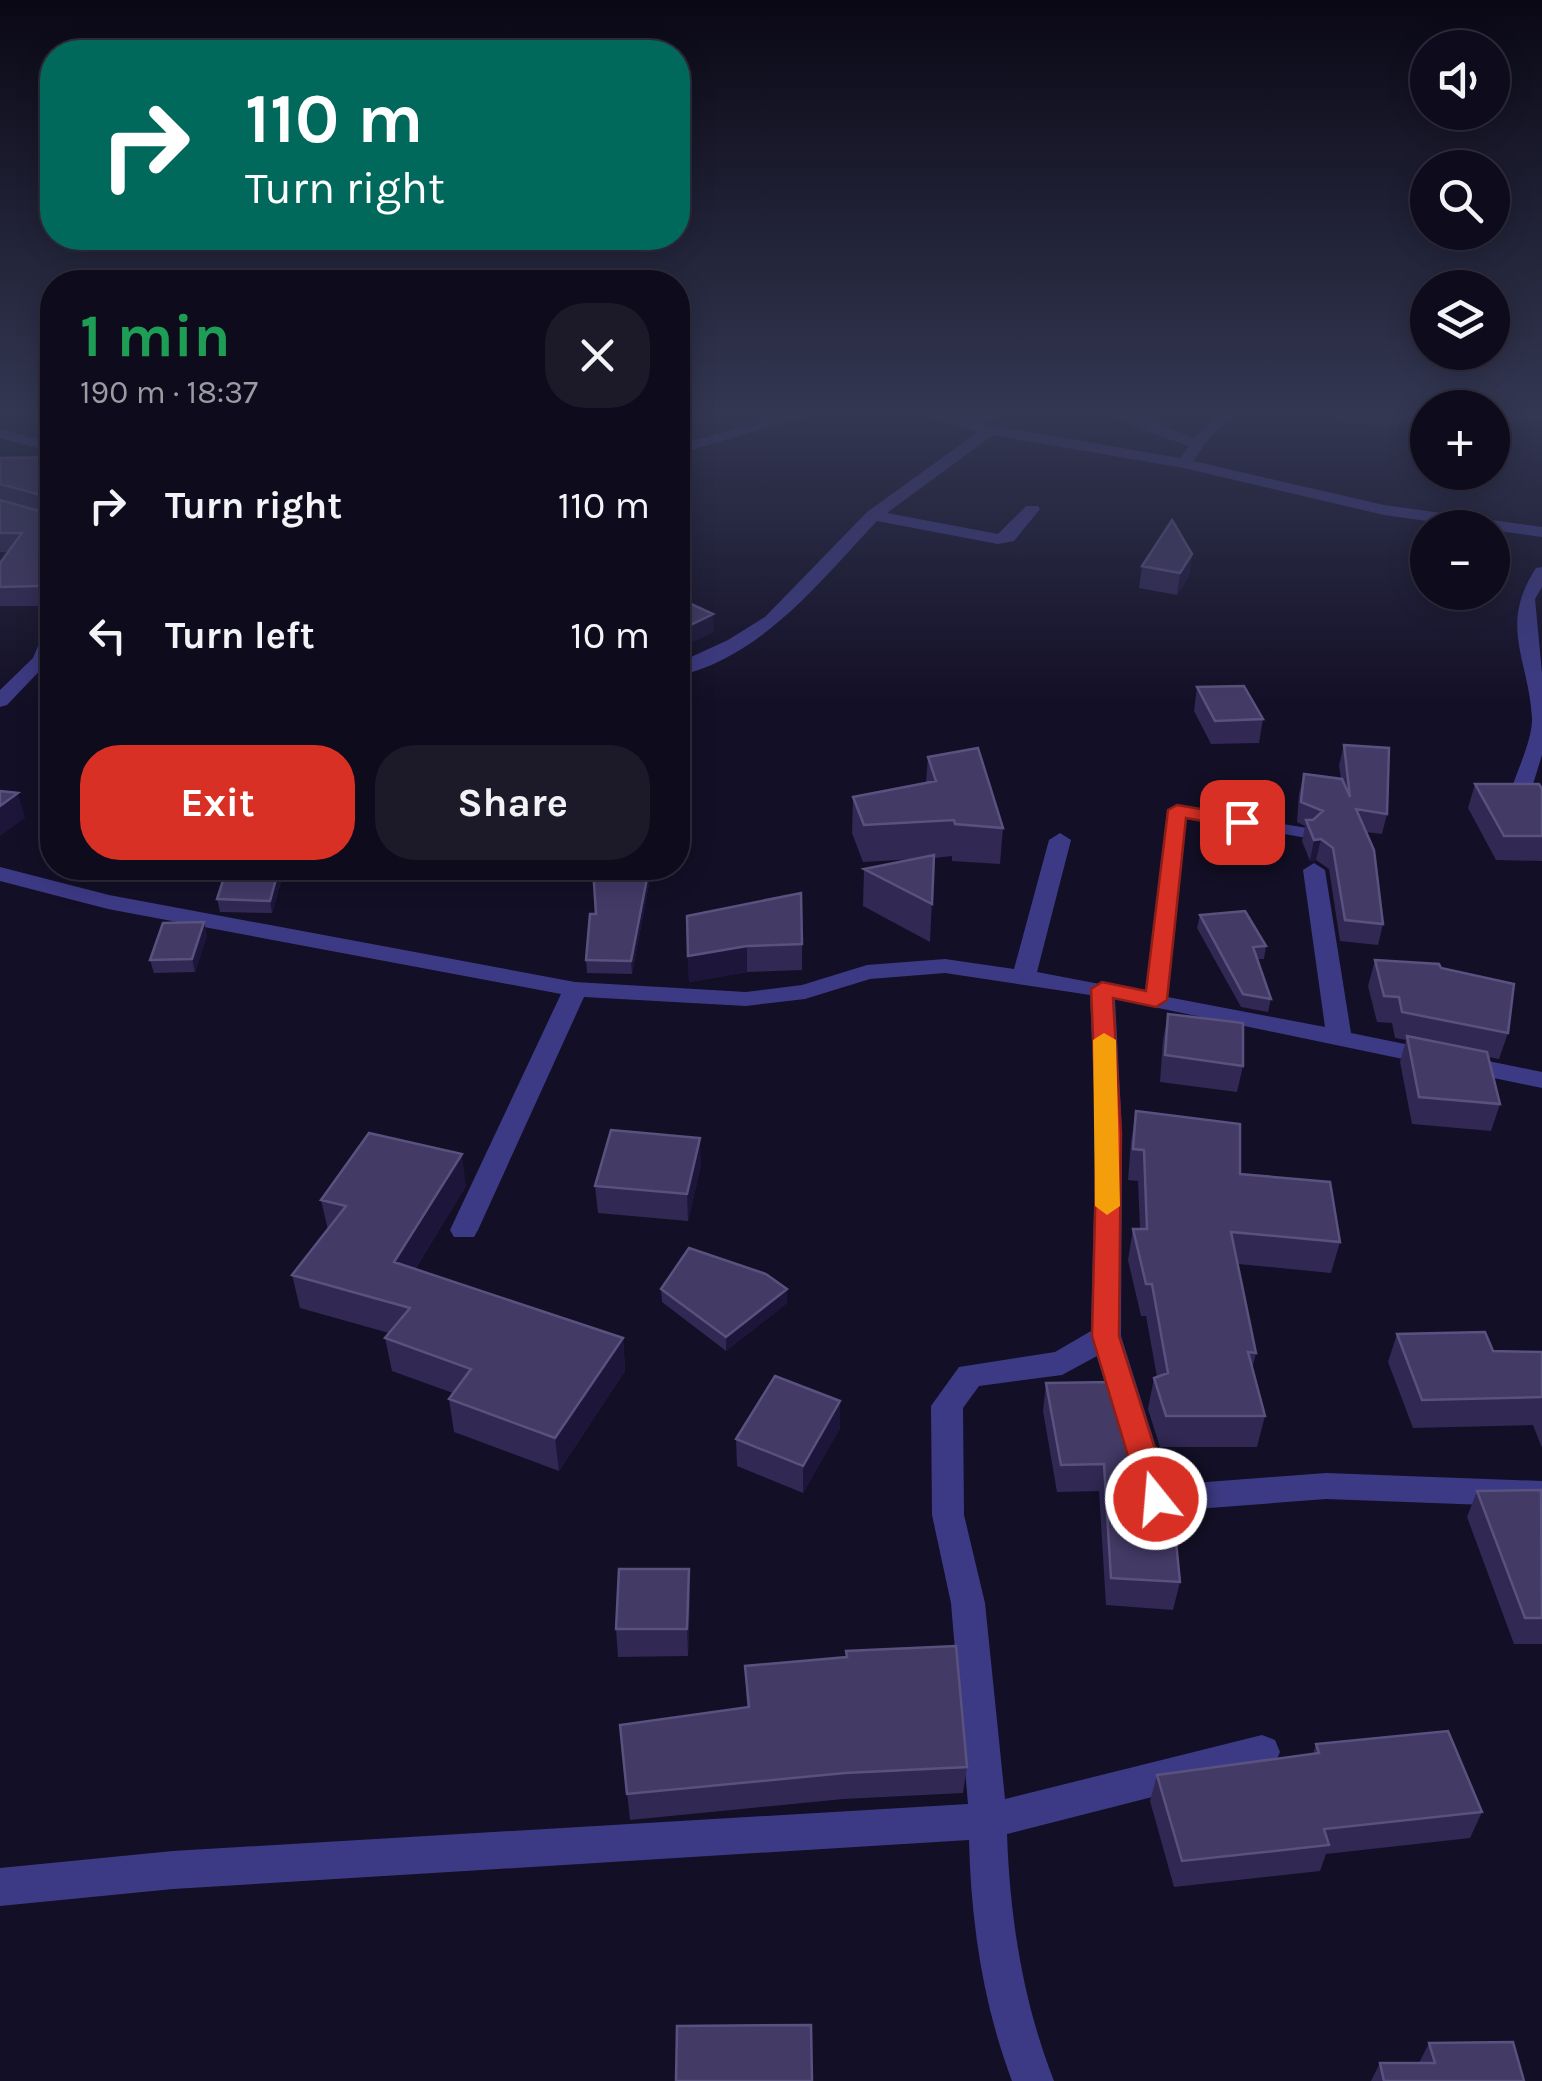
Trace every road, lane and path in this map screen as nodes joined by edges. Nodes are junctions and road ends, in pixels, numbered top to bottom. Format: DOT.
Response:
graph roads {
  1 [pos="881,509"];
  2 [pos="1031,509"];
  3 [pos="1380,509"];
  4 [pos="873,515"];
  5 [pos="1542,532"];
  6 [pos="1542,572"];
  7 [pos="690,665"];
  8 [pos="40,668"];
  9 [pos="0,701"];
  10 [pos="1520,794"];
  11 [pos="1306,833"];
  12 [pos="1060,840"];
  13 [pos="1314,870"];
  14 [pos="0,874"];
  15 [pos="1024,977"];
  16 [pos="575,989"];
  17 [pos="1102,989"];
  18 [pos="1156,1000"];
  19 [pos="1339,1038"];
  20 [pos="1542,1080"];
  21 [pos="464,1230"];
  22 [pos="1106,1336"];
  23 [pos="1542,1494"];
  24 [pos="1262,1752"];
  25 [pos="988,1821"];
  26 [pos="0,1887"];
  27 [pos="1033,2081"];
  1 -- 4 [label="street"];
  2 -- 4 [label="street"];
  3 -- 5 [label="street"];
  4 -- 7 [label="street"];
  6 -- 10 [label="street"];
  8 -- 9 [label="street"];
  11 -- 18 [label="lane"];
  12 -- 15 [label="street"];
  13 -- 19 [label="street"];
  14 -- 16 [label="street"];
  15 -- 16 [label="street"];
  15 -- 17 [label="street"];
  16 -- 21 [label="street"];
  17 -- 18 [label="street"];
  17 -- 22 [label="street"];
  18 -- 19 [label="street"];
  19 -- 20 [label="street"];
  22 -- 23 [label="street"];
  22 -- 25 [label="street"];
  24 -- 25 [label="street"];
  25 -- 26 [label="street"];
  25 -- 27 [label="street"];
}
